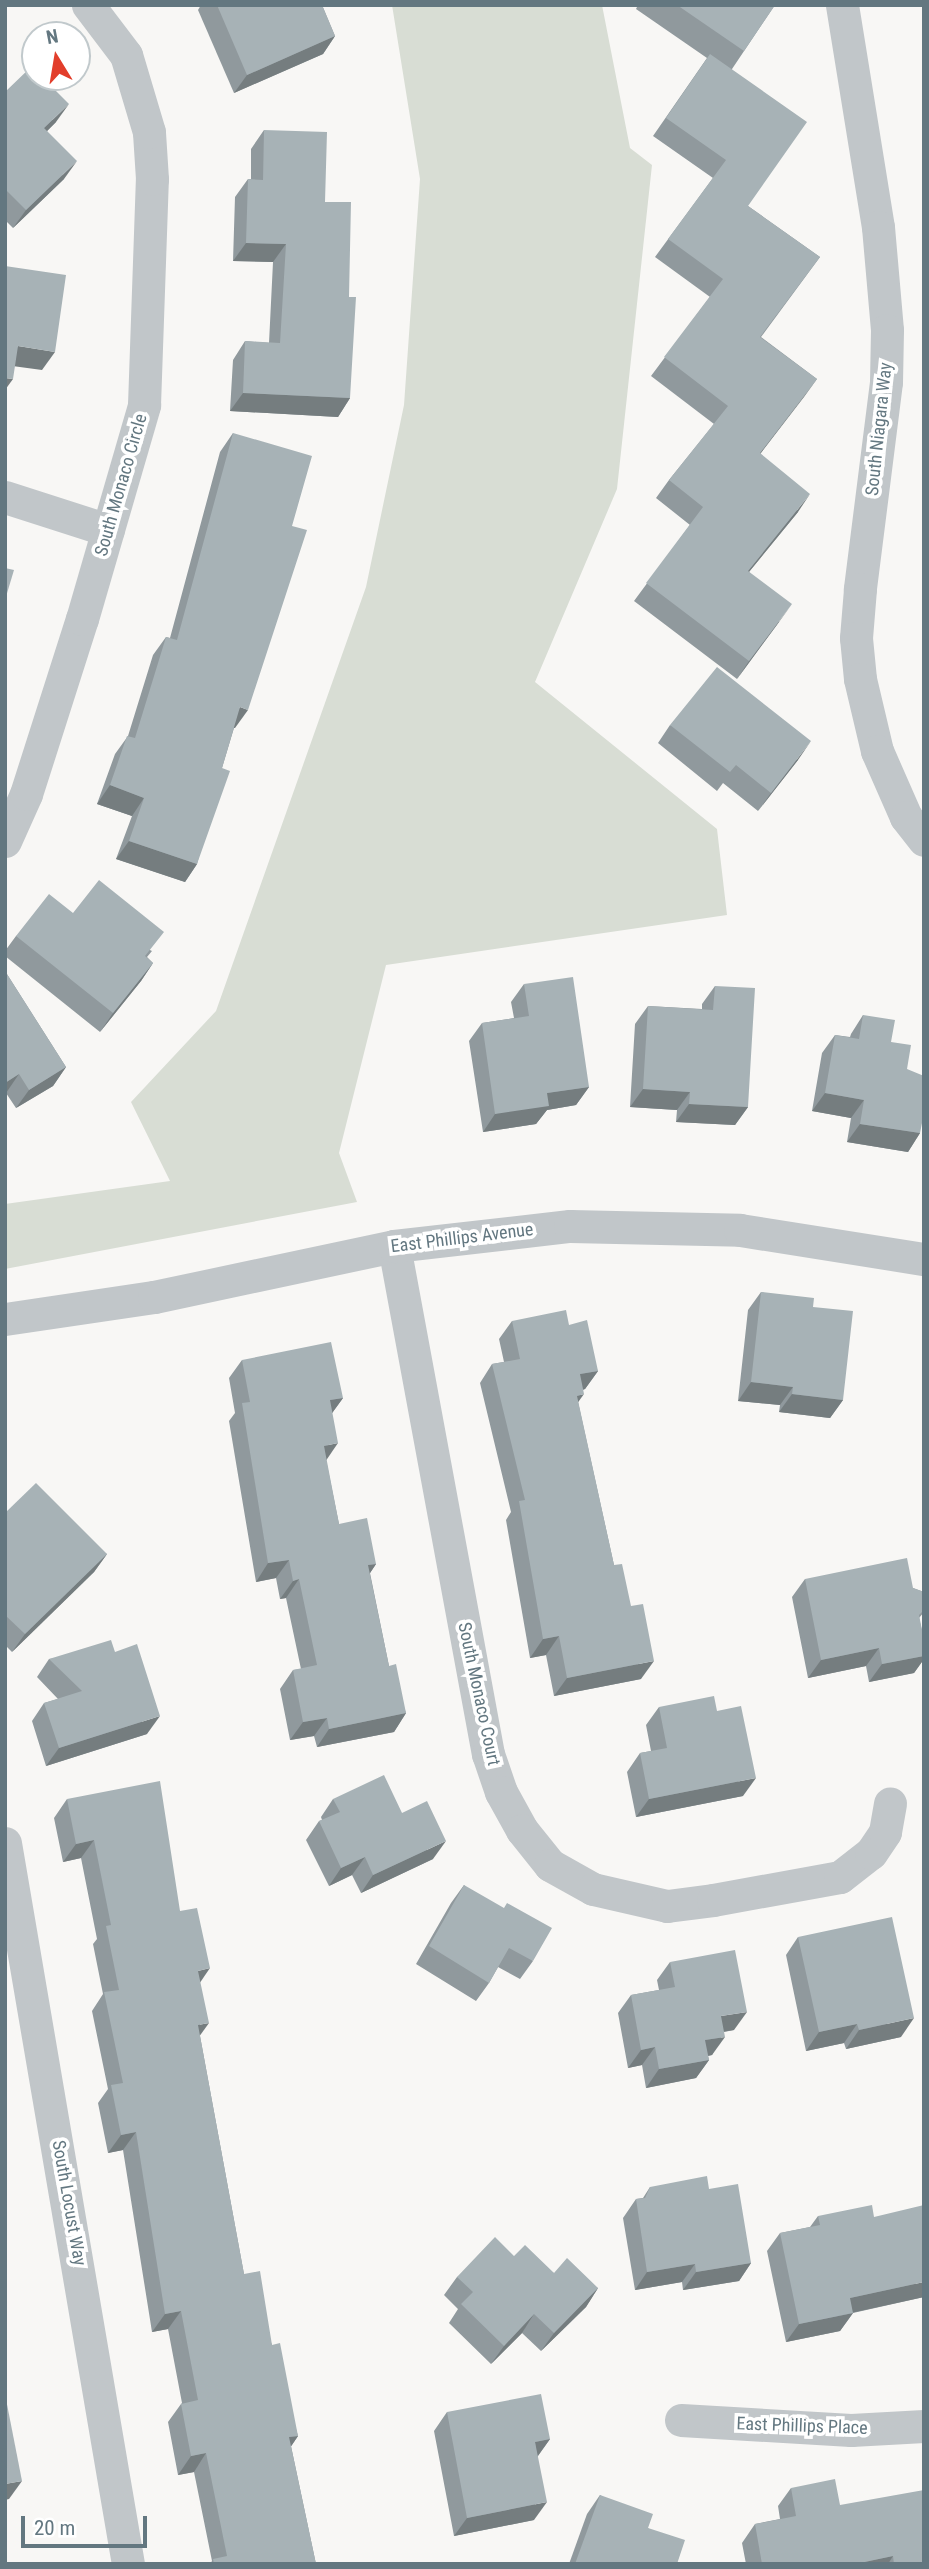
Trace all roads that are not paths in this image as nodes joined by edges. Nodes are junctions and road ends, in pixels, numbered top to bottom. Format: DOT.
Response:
graph roads {
  1 [pos="88,5"];
  2 [pos="842,5"];
  3 [pos="5,497"];
  4 [pos="108,530"];
  5 [pos="924,840"];
  6 [pos="5,841"];
  7 [pos="394,1246"];
  8 [pos="924,1259"];
  9 [pos="5,1319"];
  10 [pos="890,1804"];
  11 [pos="5,1843"];
  12 [pos="681,2420"];
  13 [pos="924,2426"];
  14 [pos="128,2564"];
  1 -- 4 [label="street, South Monaco Circle"];
  2 -- 5 [label="street, South Niagara Way"];
  3 -- 4 [label="street"];
  4 -- 6 [label="street, South Monaco Circle"];
  7 -- 8 [label="street, East Phillips Avenue"];
  7 -- 9 [label="street, East Phillips Avenue"];
  7 -- 10 [label="street, South Monaco Court"];
  11 -- 14 [label="street, South Locust Way"];
  12 -- 13 [label="street, East Phillips Place"];
}
